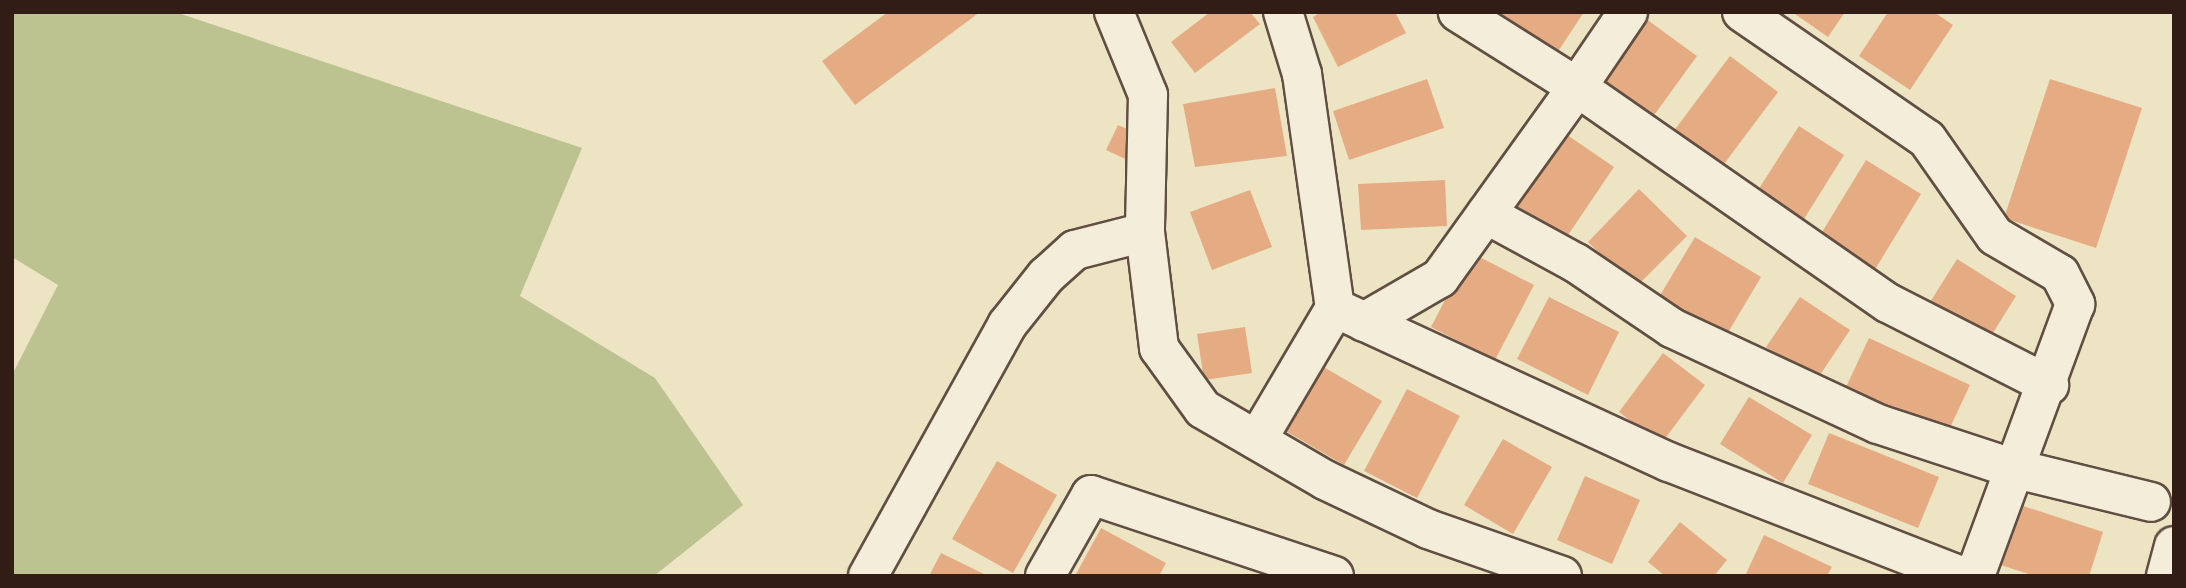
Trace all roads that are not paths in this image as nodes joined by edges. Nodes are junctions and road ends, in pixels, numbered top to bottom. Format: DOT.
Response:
graph roads {
  1 [pos="1114,12"];
  2 [pos="1283,12"];
  3 [pos="1458,12"];
  4 [pos="1628,12"];
  5 [pos="1742,12"];
  6 [pos="1577,87"];
  7 [pos="1486,214"];
  8 [pos="1145,232"];
  9 [pos="1350,315"];
  10 [pos="2049,385"];
  11 [pos="1256,440"];
  12 [pos="2012,468"];
  13 [pos="2151,502"];
  14 [pos="2174,546"];
  15 [pos="868,576"];
  16 [pos="1045,576"];
  17 [pos="1334,576"];
  18 [pos="1562,576"];
  19 [pos="1961,576"];
  20 [pos="1975,576"];
  21 [pos="2166,576"];
  1 -- 8 [label="street"];
  2 -- 9 [label="street"];
  3 -- 6 [label="street"];
  4 -- 6 [label="street"];
  5 -- 10 [label="street"];
  6 -- 7 [label="street"];
  6 -- 10 [label="street"];
  7 -- 9 [label="street"];
  7 -- 12 [label="street"];
  8 -- 11 [label="street"];
  8 -- 15 [label="street"];
  9 -- 11 [label="street"];
  9 -- 19 [label="street"];
  10 -- 12 [label="street"];
  11 -- 18 [label="street"];
  12 -- 13 [label="street"];
  12 -- 20 [label="street"];
  14 -- 21 [label="street"];
  16 -- 17 [label="street"];
}
